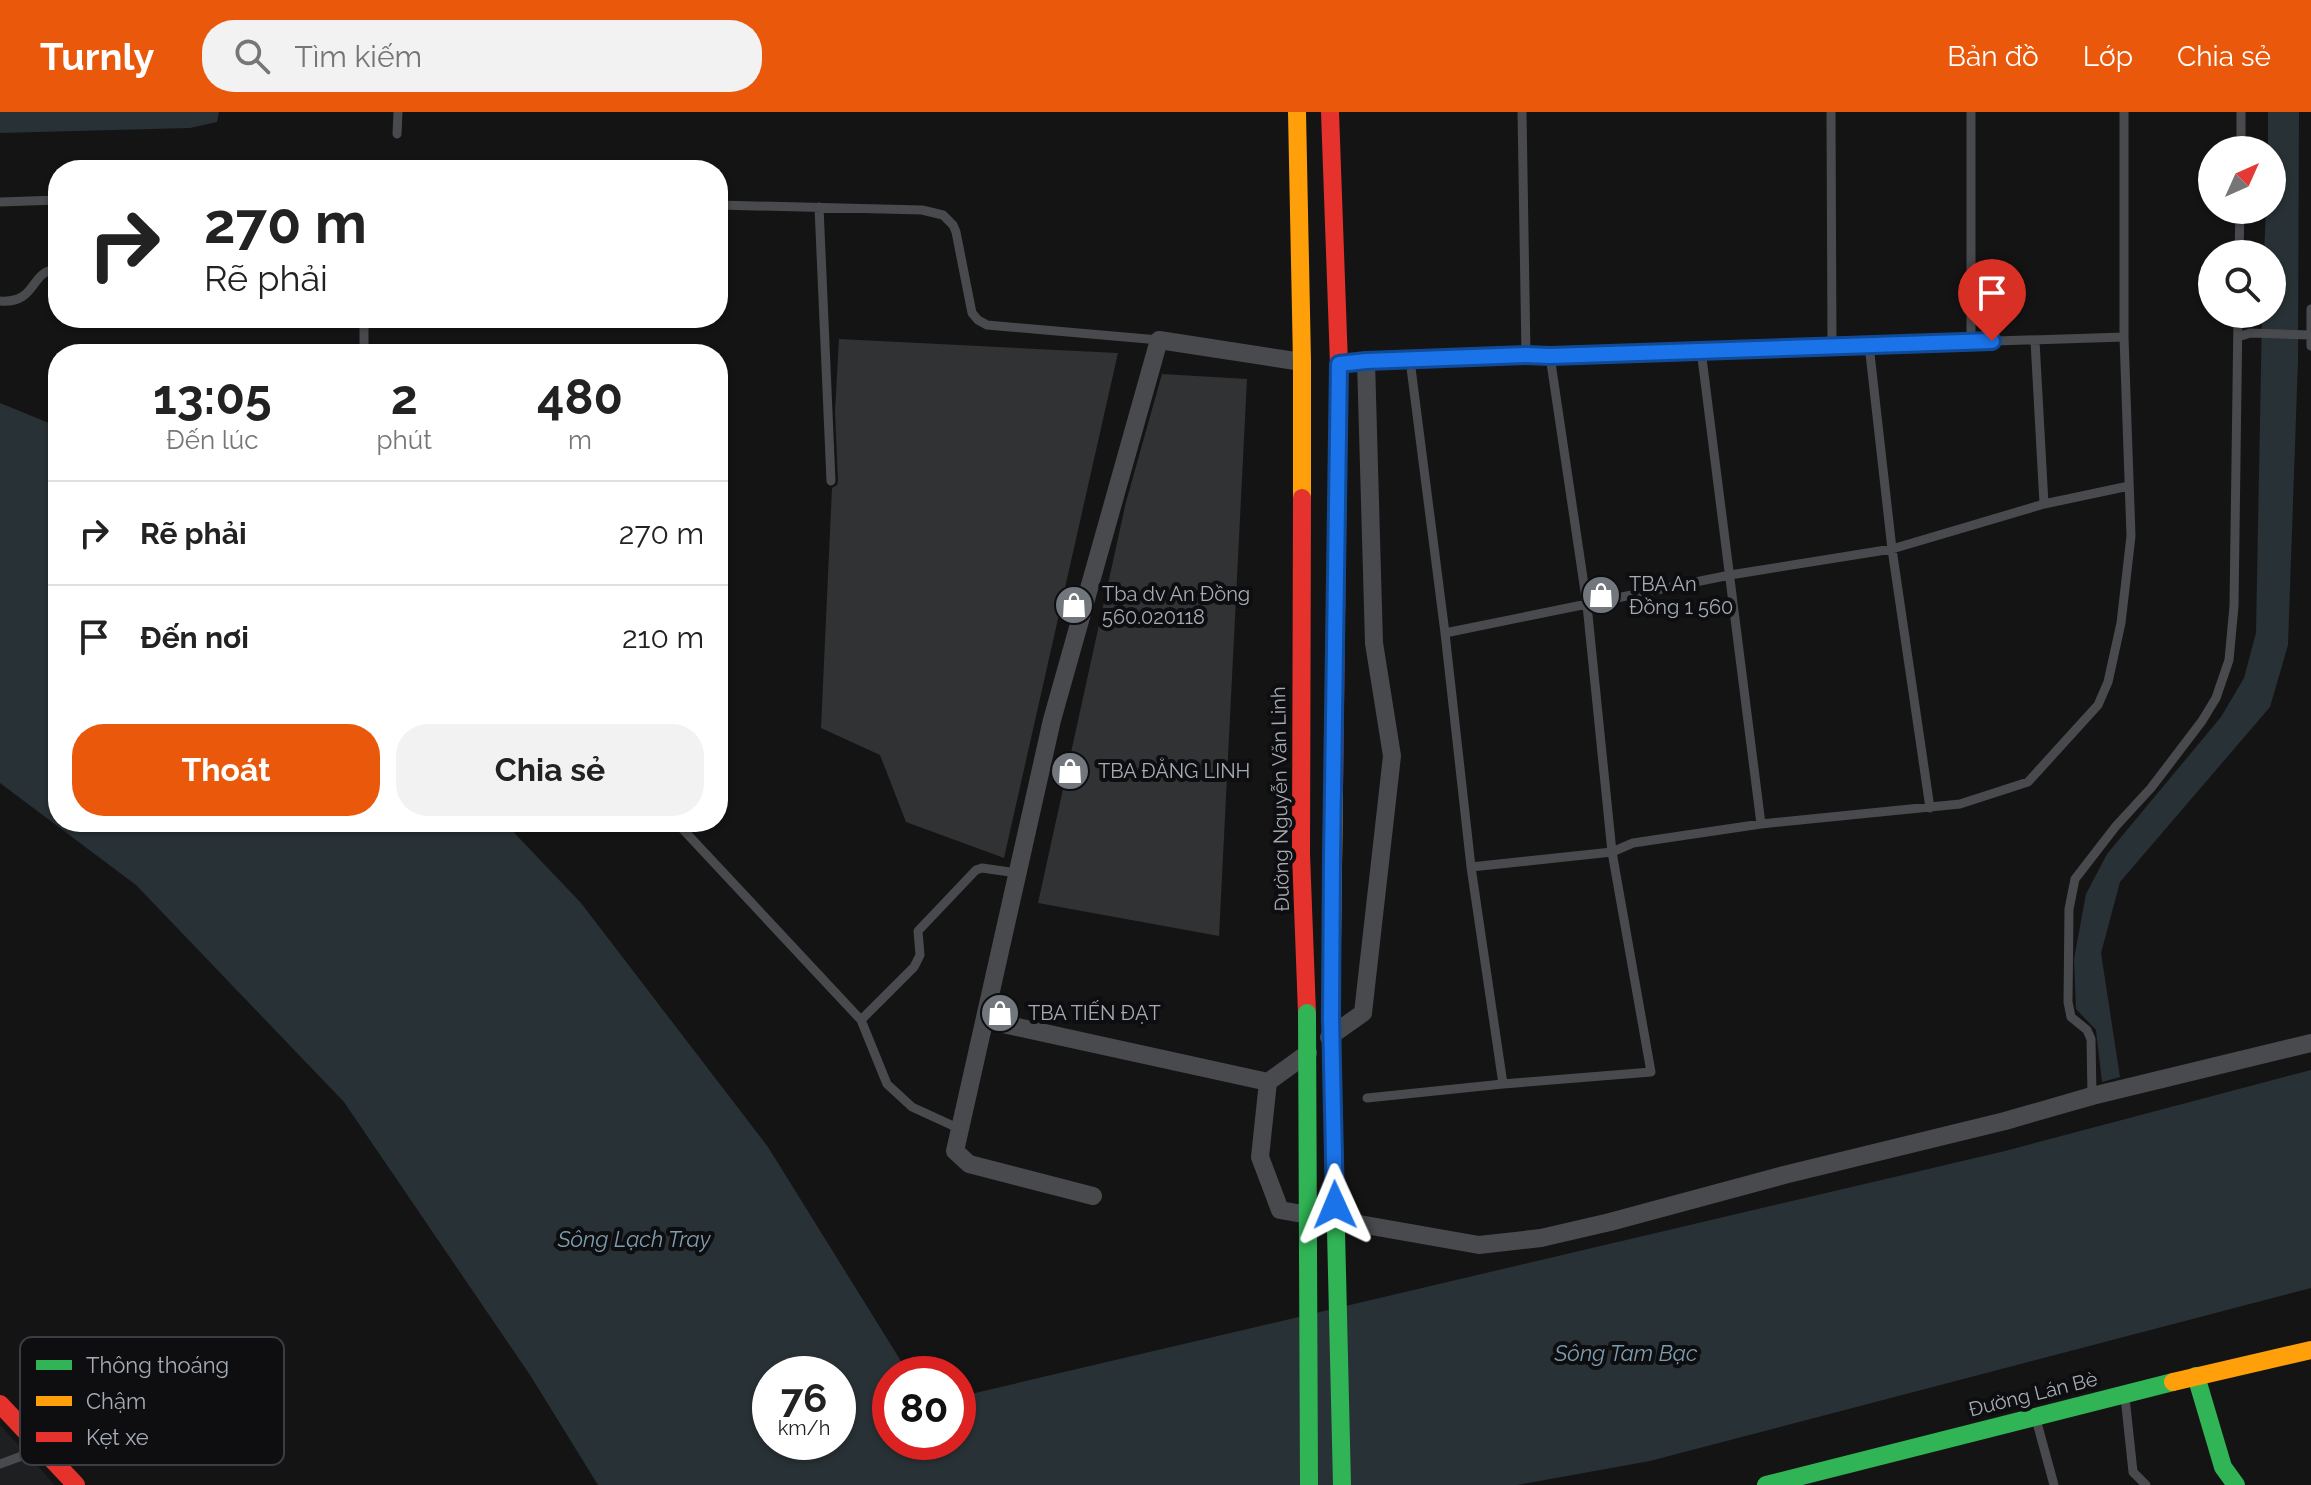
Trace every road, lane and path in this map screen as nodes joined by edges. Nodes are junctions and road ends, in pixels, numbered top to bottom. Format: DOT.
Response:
graph roads {
  1 [pos="398,112"];
  2 [pos="1297,112"];
  3 [pos="1330,112"];
  4 [pos="1522,112"];
  5 [pos="1831,112"];
  6 [pos="1971,112"];
  7 [pos="2124,112"];
  8 [pos="2241,112"];
  9 [pos="397,134"];
  10 [pos="2241,136"];
  11 [pos="48,200"];
  12 [pos="0,202"];
  13 [pos="728,205"];
  14 [pos="819,207"];
  15 [pos="48,270"];
  16 [pos="0,301"];
  17 [pos="2311,309"];
  18 [pos="2238,328"];
  19 [pos="2124,337"];
  20 [pos="2238,337"];
  21 [pos="2308,339"];
  22 [pos="1159,340"];
  23 [pos="2035,341"];
  24 [pos="1971,342"];
  25 [pos="1869,345"];
  26 [pos="1832,346"];
  27 [pos="1701,350"];
  28 [pos="1526,355"];
  29 [pos="1550,356"];
  30 [pos="1410,360"];
  31 [pos="1366,361"];
  32 [pos="1302,362"];
  33 [pos="1339,364"];
  34 [pos="831,481"];
  35 [pos="2129,486"];
  36 [pos="2044,504"];
  37 [pos="1892,549"];
  38 [pos="1730,575"];
  39 [pos="1587,605"];
  40 [pos="1445,633"];
  41 [pos="1930,808"];
  42 [pos="1761,824"];
  43 [pos="685,832"];
  44 [pos="1612,852"];
  45 [pos="1471,867"];
  46 [pos="1017,873"];
  47 [pos="861,1020"];
  48 [pos="985,1020"];
  49 [pos="2311,1043"];
  50 [pos="1268,1082"];
  51 [pos="1503,1084"];
  52 [pos="2092,1096"];
  53 [pos="1367,1098"];
  54 [pos="960,1129"];
  55 [pos="1093,1196"];
  56 [pos="2311,1350"];
  57 [pos="2196,1376"];
  58 [pos="2125,1393"];
  59 [pos="0,1404"];
  60 [pos="2035,1416"];
  61 [pos="20,1425"];
  62 [pos="20,1457"];
  63 [pos="0,1464"];
  64 [pos="57,1465"];
  65 [pos="1806,1480"];
  66 [pos="76,1485"];
  67 [pos="1309,1485"];
  68 [pos="1342,1485"];
  69 [pos="1766,1485"];
  70 [pos="2054,1485"];
  71 [pos="2146,1485"];
  72 [pos="2236,1485"];
  1 -- 9 [label="lane"];
  2 -- 32 [label="main road, Đường Nguyễn Văn Linh"];
  3 -- 33 [label="main road"];
  4 -- 28 [label="lane"];
  5 -- 26 [label="lane"];
  6 -- 24 [label="lane"];
  7 -- 19 [label="lane"];
  8 -- 10 [label="lane"];
  11 -- 12 [label="lane"];
  13 -- 14 [label="lane"];
  14 -- 22 [label="lane"];
  14 -- 34 [label="lane"];
  15 -- 16 [label="lane"];
  17 -- 21 [label="lane"];
  18 -- 20 [label="lane"];
  19 -- 23 [label="lane"];
  19 -- 35 [label="lane"];
  20 -- 21 [label="lane"];
  20 -- 52 [label="lane"];
  22 -- 32 [label="street"];
  22 -- 46 [label="street"];
  23 -- 24 [label="lane"];
  23 -- 36 [label="lane"];
  24 -- 25 [label="lane"];
  25 -- 26 [label="lane"];
  25 -- 37 [label="lane"];
  26 -- 27 [label="lane"];
  27 -- 29 [label="lane"];
  27 -- 38 [label="lane"];
  28 -- 29 [label="lane"];
  28 -- 30 [label="lane"];
  29 -- 39 [label="lane"];
  30 -- 31 [label="lane"];
  30 -- 40 [label="lane"];
  31 -- 33 [label="lane"];
  31 -- 50 [label="street"];
  32 -- 67 [label="main road, Đường Nguyễn Văn Linh, bridge"];
  33 -- 68 [label="main road, bridge"];
  35 -- 36 [label="lane"];
  35 -- 41 [label="lane"];
  36 -- 37 [label="lane"];
  37 -- 38 [label="lane"];
  37 -- 41 [label="lane"];
  38 -- 39 [label="lane"];
  38 -- 42 [label="lane"];
  39 -- 40 [label="lane"];
  39 -- 44 [label="lane"];
  40 -- 45 [label="lane"];
  41 -- 42 [label="lane"];
  42 -- 44 [label="lane"];
  43 -- 47 [label="lane"];
  44 -- 45 [label="lane"];
  44 -- 51 [label="lane"];
  45 -- 51 [label="lane"];
  46 -- 47 [label="lane"];
  46 -- 48 [label="street"];
  47 -- 54 [label="lane"];
  48 -- 50 [label="street"];
  48 -- 54 [label="street"];
  49 -- 52 [label="street"];
  50 -- 52 [label="street"];
  51 -- 53 [label="lane"];
  54 -- 55 [label="street"];
  56 -- 57 [label="main road, Đường Lán Bè"];
  57 -- 58 [label="main road, Đường Lán Bè"];
  57 -- 72 [label="main road"];
  58 -- 60 [label="main road, Đường Lán Bè"];
  58 -- 71 [label="lane"];
  59 -- 61 [label="main road"];
  60 -- 65 [label="main road, Đường Lán Bè"];
  60 -- 70 [label="lane"];
  62 -- 63 [label="lane"];
  64 -- 66 [label="main road"];
  65 -- 69 [label="main road, Đường Lán Bè"];
}
